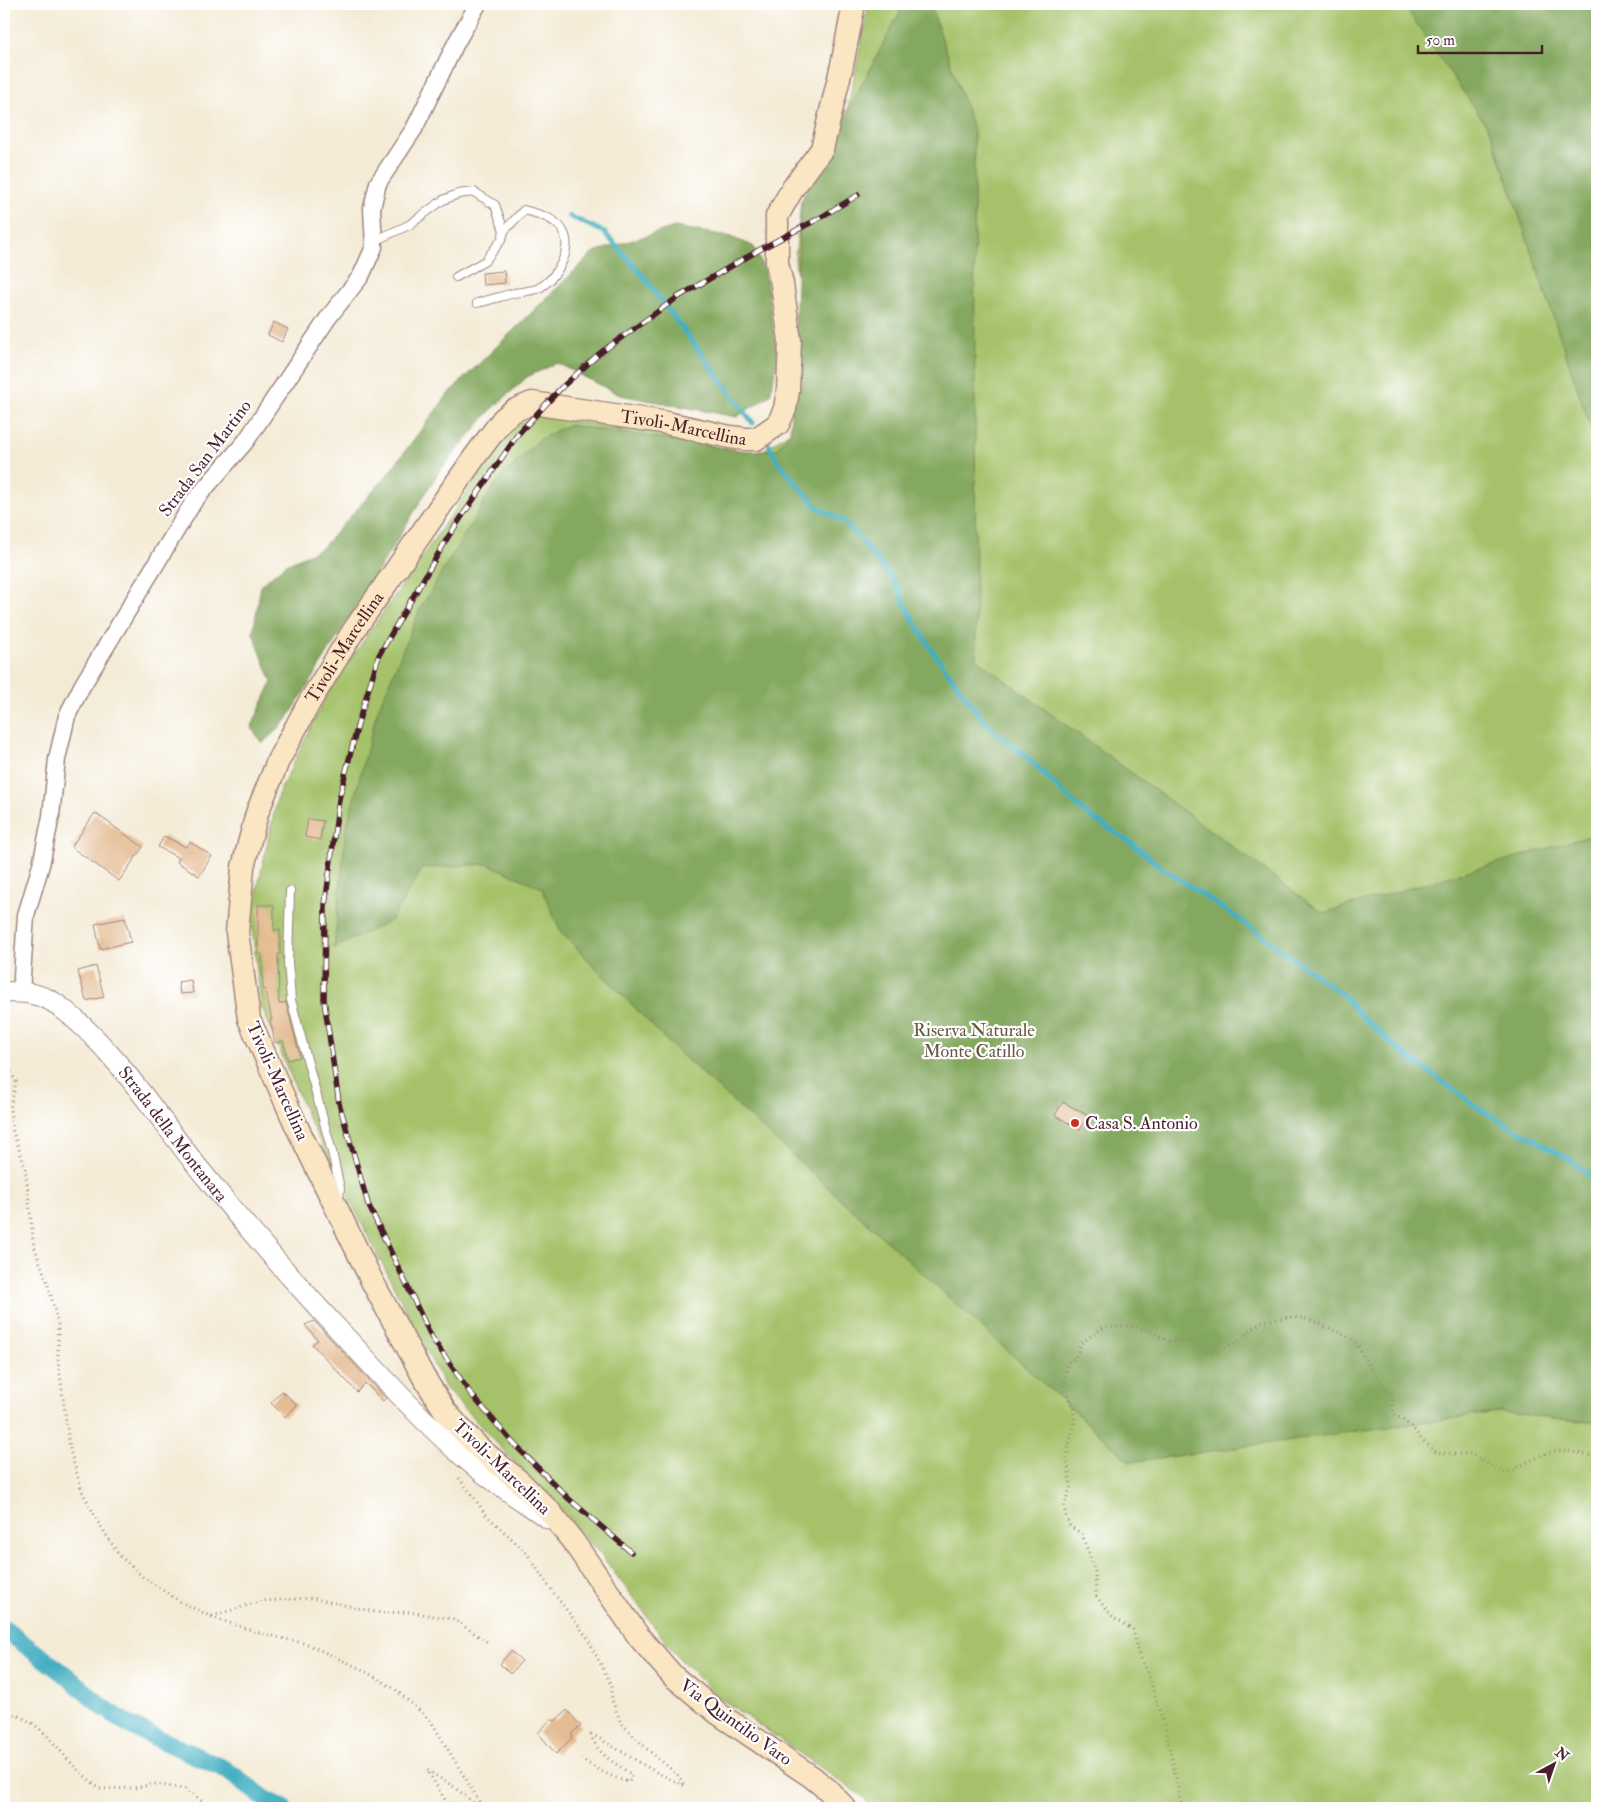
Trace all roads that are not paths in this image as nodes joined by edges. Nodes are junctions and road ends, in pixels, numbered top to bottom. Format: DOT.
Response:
graph roads {
  1 [pos="478,4"];
  2 [pos="854,4"];
  3 [pos="504,231"];
  4 [pos="374,241"];
  5 [pos="456,277"];
  6 [pos="477,303"];
  7 [pos="290,891"];
  8 [pos="13,992"];
  9 [pos="338,1212"];
  10 [pos="565,1531"];
  11 [pos="845,1808"];
  1 -- 4 [label="street, Strada San Martino"];
  2 -- 9 [label="main road, Tivoli-Marcellina"];
  3 -- 4 [label="lane"];
  3 -- 5 [label="lane"];
  3 -- 6 [label="lane"];
  4 -- 8 [label="street, Strada San Martino"];
  7 -- 9 [label="lane"];
  8 -- 10 [label="street, Strada della Montanara"];
  9 -- 10 [label="main road, Tivoli-Marcellina"];
  10 -- 11 [label="main road, Via Quintilio Varo"];
}
